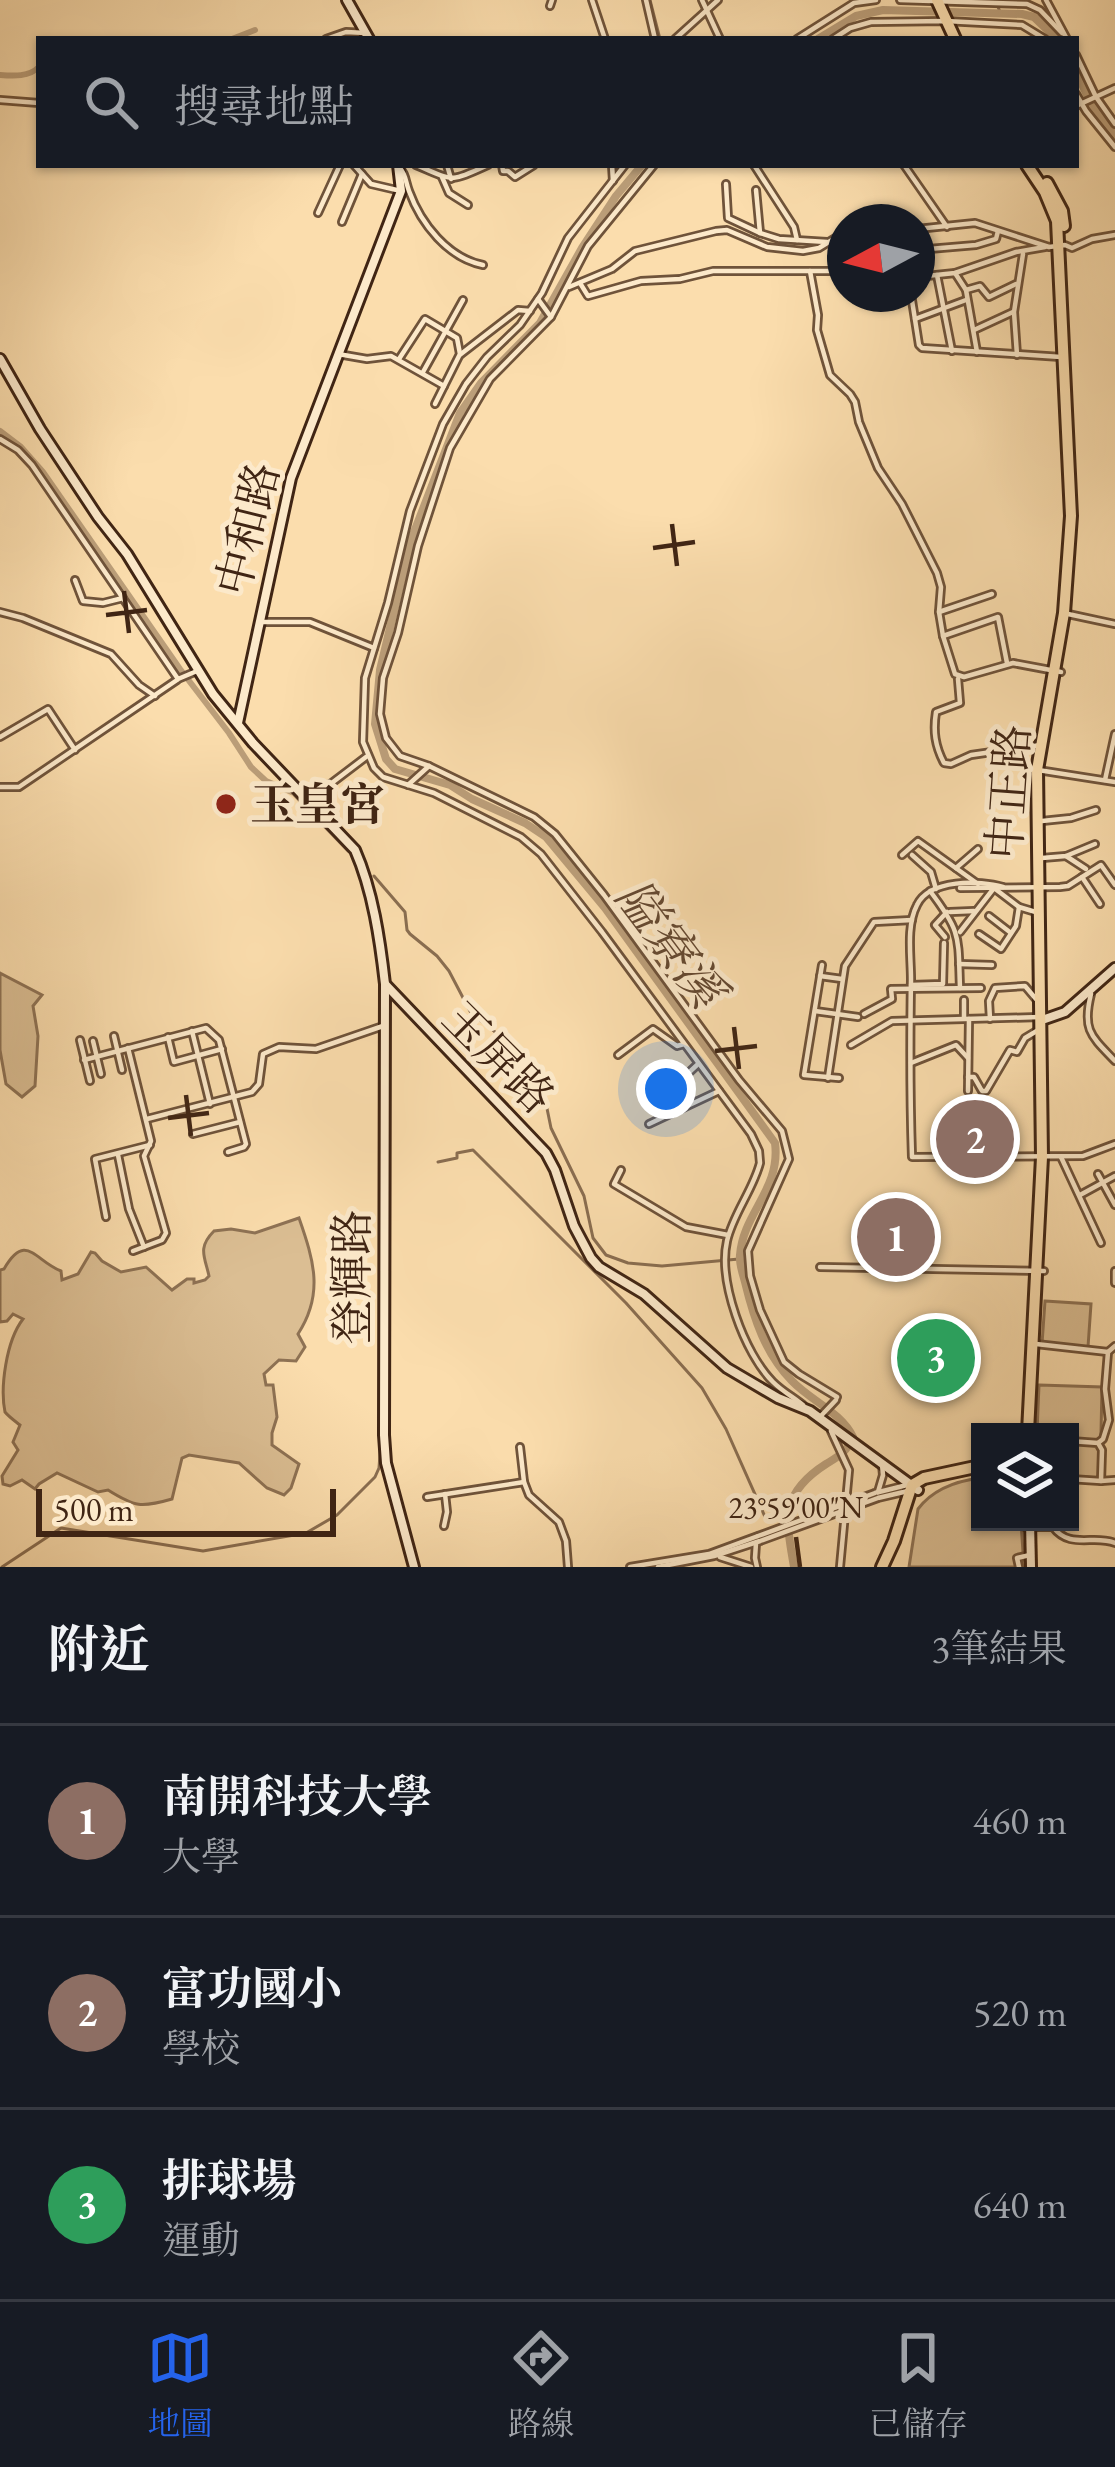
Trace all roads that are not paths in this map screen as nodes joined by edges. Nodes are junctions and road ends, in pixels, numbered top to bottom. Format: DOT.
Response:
graph roads {
  1 [pos="347,0"];
  2 [pos="592,0"];
  3 [pos="646,0"];
  4 [pos="702,0"];
  5 [pos="718,0"];
  6 [pos="876,0"];
  7 [pos="899,0"];
  8 [pos="1046,0"];
  9 [pos="934,1"];
  10 [pos="992,3"];
  11 [pos="707,10"];
  12 [pos="943,21"];
  13 [pos="335,36"];
  14 [pos="367,36"];
  15 [pos="604,36"];
  16 [pos="654,36"];
  17 [pos="678,36"];
  18 [pos="719,36"];
  19 [pos="802,36"];
  20 [pos="838,36"];
  21 [pos="950,36"];
  22 [pos="1041,36"];
  23 [pos="1065,36"];
  24 [pos="1079,62"];
  25 [pos="1115,88"];
  26 [pos="1095,97"];
  27 [pos="0,100"];
  28 [pos="36,103"];
  29 [pos="1080,104"];
  30 [pos="1115,124"];
  31 [pos="1115,147"];
  32 [pos="339,168"];
  33 [pos="356,168"];
  34 [pos="398,168"];
  35 [pos="402,168"];
  36 [pos="422,168"];
  37 [pos="448,168"];
  38 [pos="475,168"];
  39 [pos="503,168"];
  40 [pos="529,168"];
  41 [pos="612,168"];
  42 [pos="623,168"];
  43 [pos="652,168"];
  44 [pos="756,168"];
  45 [pos="906,168"];
  46 [pos="1033,168"];
  47 [pos="362,175"];
  48 [pos="442,177"];
  49 [pos="452,179"];
  50 [pos="502,180"];
  51 [pos="613,181"];
  52 [pos="726,184"];
  53 [pos="757,190"];
  54 [pos="400,191"];
  55 [pos="468,205"];
  56 [pos="318,213"];
  57 [pos="342,222"];
  58 [pos="947,226"];
  59 [pos="935,227"];
  60 [pos="998,231"];
  61 [pos="760,233"];
  62 [pos="1115,236"];
  63 [pos="797,240"];
  64 [pos="827,242"];
  65 [pos="1057,246"];
  66 [pos="935,248"];
  67 [pos="1024,251"];
  68 [pos="483,265"];
  69 [pos="810,271"];
  70 [pos="827,271"];
  71 [pos="955,272"];
  72 [pos="935,275"];
  73 [pos="938,275"];
  74 [pos="580,283"];
  75 [pos="1016,284"];
  76 [pos="569,287"];
  77 [pos="966,290"];
  78 [pos="968,299"];
  79 [pos="464,300"];
  80 [pos="539,300"];
  81 [pos="942,307"];
  82 [pos="530,311"];
  83 [pos="914,312"];
  84 [pos="1014,312"];
  85 [pos="551,317"];
  86 [pos="915,319"];
  87 [pos="974,330"];
  88 [pos="446,331"];
  89 [pos="952,350"];
  90 [pos="977,352"];
  91 [pos="460,354"];
  92 [pos="338,355"];
  93 [pos="1017,355"];
  94 [pos="1064,357"];
  95 [pos="0,359"];
  96 [pos="400,359"];
  97 [pos="423,372"];
  98 [pos="444,386"];
  99 [pos="435,404"];
  100 [pos="0,439"];
  101 [pos="75,580"];
  102 [pos="992,594"];
  103 [pos="123,598"];
  104 [pos="0,612"];
  105 [pos="939,612"];
  106 [pos="1066,613"];
  107 [pos="258,622"];
  108 [pos="1115,624"];
  109 [pos="943,636"];
  110 [pos="374,648"];
  111 [pos="1007,664"];
  112 [pos="197,671"];
  113 [pos="1058,671"];
  114 [pos="958,677"];
  115 [pos="178,679"];
  116 [pos="154,696"];
  117 [pos="238,724"];
  118 [pos="1115,734"];
  119 [pos="0,737"];
  120 [pos="1041,745"];
  121 [pos="75,750"];
  122 [pos="368,757"];
  123 [pos="428,767"];
  124 [pos="1112,768"];
  125 [pos="1040,770"];
  126 [pos="1105,780"];
  127 [pos="1115,782"];
  128 [pos="408,784"];
  129 [pos="0,787"];
  130 [pos="308,801"];
  131 [pos="1096,810"];
  132 [pos="1042,821"];
  133 [pos="1095,844"];
  134 [pos="978,849"];
  135 [pos="902,855"];
  136 [pos="912,855"];
  137 [pos="1066,856"];
  138 [pos="1042,858"];
  139 [pos="956,868"];
  140 [pos="1084,873"];
  141 [pos="978,884"];
  142 [pos="1115,885"];
  143 [pos="1041,887"];
  144 [pos="998,888"];
  145 [pos="933,890"];
  146 [pos="1100,904"];
  147 [pos="1019,907"];
  148 [pos="976,911"];
  149 [pos="949,912"];
  150 [pos="1041,914"];
  151 [pos="989,916"];
  152 [pos="913,920"];
  153 [pos="960,932"];
  154 [pos="1011,933"];
  155 [pos="979,934"];
  156 [pos="959,964"];
  157 [pos="992,964"];
  158 [pos="822,965"];
  159 [pos="1114,972"];
  160 [pos="820,976"];
  161 [pos="842,979"];
  162 [pos="385,984"];
  163 [pos="910,987"];
  164 [pos="960,988"];
  165 [pos="981,988"];
  166 [pos="1092,988"];
  167 [pos="964,1000"];
  168 [pos="815,1011"];
  169 [pos="837,1014"];
  170 [pos="1041,1017"];
  171 [pos="966,1018"];
  172 [pos="990,1018"];
  173 [pos="911,1019"];
  174 [pos="384,1025"];
  175 [pos="192,1031"];
  176 [pos="114,1036"];
  177 [pos="168,1037"];
  178 [pos="80,1040"];
  179 [pos="93,1041"];
  180 [pos="684,1045"];
  181 [pos="850,1045"];
  182 [pos="128,1048"];
  183 [pos="222,1049"];
  184 [pos="117,1051"];
  185 [pos="618,1055"];
  186 [pos="96,1056"];
  187 [pos="198,1056"];
  188 [pos="969,1058"];
  189 [pos="84,1060"];
  190 [pos="1115,1061"];
  191 [pos="911,1063"];
  192 [pos="698,1064"];
  193 [pos="122,1070"];
  194 [pos="100,1074"];
  195 [pos="968,1077"];
  196 [pos="828,1078"];
  197 [pos="839,1078"];
  198 [pos="90,1081"];
  199 [pos="719,1091"];
  200 [pos="968,1091"];
  201 [pos="652,1093"];
  202 [pos="236,1098"];
  203 [pos="210,1104"];
  204 [pos="147,1119"];
  205 [pos="241,1122"];
  206 [pos="649,1124"];
  207 [pos="193,1134"];
  208 [pos="149,1145"];
  209 [pos="1114,1147"];
  210 [pos="227,1152"];
  211 [pos="118,1153"];
  212 [pos="1050,1157"];
  213 [pos="621,1170"];
  214 [pos="1098,1174"];
  215 [pos="1115,1176"];
  216 [pos="1103,1182"];
  217 [pos="1080,1195"];
  218 [pos="1115,1205"];
  219 [pos="106,1217"];
  220 [pos="728,1235"];
  221 [pos="1101,1243"];
  222 [pos="144,1247"];
  223 [pos="134,1251"];
  224 [pos="820,1268"];
  225 [pos="1041,1271"];
  226 [pos="1115,1271"];
  227 [pos="1115,1283"];
  228 [pos="1036,1344"];
  229 [pos="1115,1346"];
  230 [pos="1108,1352"];
  231 [pos="817,1414"];
  232 [pos="1032,1423"];
  233 [pos="831,1427"];
  234 [pos="1079,1442"];
  235 [pos="1098,1443"];
  236 [pos="520,1447"];
  237 [pos="882,1464"];
  238 [pos="971,1470"];
  239 [pos="1079,1480"];
  240 [pos="1115,1480"];
  241 [pos="1101,1481"];
  242 [pos="524,1482"];
  243 [pos="913,1489"];
  244 [pos="446,1494"];
  245 [pos="877,1494"];
  246 [pos="427,1498"];
  247 [pos="444,1526"];
  248 [pos="1027,1531"];
  249 [pos="1056,1531"];
  250 [pos="758,1540"];
  251 [pos="1115,1543"];
  252 [pos="711,1555"];
  253 [pos="414,1567"];
  254 [pos="568,1567"];
  255 [pos="630,1567"];
  256 [pos="658,1567"];
  257 [pos="754,1567"];
  258 [pos="840,1567"];
  259 [pos="885,1567"];
  260 [pos="1026,1567"];
  1 -- 14 [label="street"];
  2 -- 15 [label="street"];
  3 -- 16 [label="street"];
  4 -- 11 [label="street"];
  5 -- 11 [label="street"];
  6 -- 19 [label="street"];
  7 -- 9 [label="street"];
  8 -- 23 [label="street"];
  9 -- 10 [label="street"];
  9 -- 12 [label="main road"];
  10 -- 23 [label="street"];
  11 -- 17 [label="street"];
  11 -- 18 [label="street"];
  12 -- 20 [label="street"];
  12 -- 21 [label="main road"];
  12 -- 22 [label="street"];
  13 -- 14 [label="street"];
  24 -- 26 [label="street"];
  25 -- 26 [label="street"];
  26 -- 29 [label="street"];
  26 -- 30 [label="street"];
  27 -- 28 [label="street"];
  29 -- 31 [label="street"];
  32 -- 56 [label="street"];
  33 -- 47 [label="street"];
  34 -- 54 [label="street, 中和路"];
  35 -- 68 [label="street"];
  36 -- 48 [label="street"];
  37 -- 49 [label="street"];
  38 -- 49 [label="street"];
  39 -- 40 [label="street"];
  39 -- 50 [label="street"];
  41 -- 51 [label="street"];
  42 -- 51 [label="street"];
  43 -- 76 [label="street"];
  44 -- 63 [label="street"];
  45 -- 58 [label="street"];
  46 -- 65 [label="main road, 中正路"];
  47 -- 54 [label="street"];
  47 -- 57 [label="street"];
  48 -- 49 [label="street"];
  48 -- 55 [label="street"];
  51 -- 80 [label="street"];
  52 -- 61 [label="street"];
  53 -- 61 [label="street"];
  54 -- 92 [label="street, 中和路"];
  58 -- 59 [label="street"];
  58 -- 60 [label="street"];
  60 -- 65 [label="street"];
  60 -- 66 [label="street"];
  61 -- 63 [label="street"];
  62 -- 65 [label="street"];
  63 -- 64 [label="street"];
  64 -- 74 [label="street"];
  65 -- 67 [label="street"];
  65 -- 94 [label="main road, 中正路"];
  67 -- 71 [label="street"];
  67 -- 75 [label="street"];
  69 -- 70 [label="street"];
  69 -- 74 [label="street"];
  69 -- 105 [label="street"];
  71 -- 73 [label="street"];
  71 -- 77 [label="street"];
  72 -- 73 [label="street"];
  73 -- 81 [label="street"];
  74 -- 76 [label="street"];
  75 -- 77 [label="street"];
  75 -- 84 [label="street"];
  76 -- 85 [label="street"];
  77 -- 78 [label="street"];
  78 -- 81 [label="street"];
  78 -- 87 [label="street"];
  79 -- 88 [label="street"];
  80 -- 82 [label="street"];
  80 -- 85 [label="street"];
  81 -- 86 [label="street"];
  81 -- 89 [label="street"];
  82 -- 91 [label="street"];
  82 -- 110 [label="street"];
  83 -- 86 [label="street"];
  84 -- 87 [label="street"];
  84 -- 93 [label="street"];
  85 -- 123 [label="street"];
  86 -- 89 [label="street"];
  87 -- 90 [label="street"];
  88 -- 91 [label="street"];
  88 -- 96 [label="street"];
  88 -- 97 [label="street"];
  89 -- 90 [label="street"];
  90 -- 93 [label="street"];
  91 -- 98 [label="street"];
  92 -- 96 [label="street"];
  92 -- 107 [label="street, 中和路"];
  93 -- 94 [label="street"];
  94 -- 106 [label="main road, 中正路"];
  95 -- 112 [label="street, 玉屏路"];
  96 -- 97 [label="street"];
  97 -- 98 [label="street"];
  98 -- 99 [label="street"];
  100 -- 103 [label="street"];
  101 -- 103 [label="street"];
  102 -- 105 [label="street"];
  103 -- 115 [label="street"];
  104 -- 116 [label="street"];
  105 -- 109 [label="street"];
  106 -- 108 [label="street"];
  106 -- 113 [label="main road, 中正路"];
  107 -- 110 [label="street"];
  107 -- 117 [label="street, 中和路"];
  109 -- 111 [label="street"];
  109 -- 114 [label="street"];
  110 -- 122 [label="street"];
  111 -- 113 [label="street"];
  111 -- 114 [label="street"];
  112 -- 115 [label="street"];
  112 -- 117 [label="street, 玉屏路"];
  113 -- 120 [label="main road, 中正路"];
  113 -- 125 [label="main road, 中正路"];
  114 -- 120 [label="street"];
  115 -- 116 [label="street"];
  116 -- 121 [label="street"];
  117 -- 130 [label="street, 玉屏路"];
  118 -- 124 [label="street"];
  119 -- 121 [label="street"];
  120 -- 125 [label="main road, 中正路"];
  121 -- 129 [label="street"];
  122 -- 128 [label="street"];
  122 -- 130 [label="street"];
  123 -- 128 [label="street"];
  123 -- 231 [label="street"];
  124 -- 126 [label="street"];
  125 -- 126 [label="street"];
  125 -- 132 [label="main road, 中正路"];
  125 -- 143 [label="main road, 中正路"];
  126 -- 127 [label="street"];
  128 -- 180 [label="street"];
  130 -- 162 [label="street, 玉屏路"];
  131 -- 132 [label="street"];
  132 -- 138 [label="main road, 中正路"];
  133 -- 137 [label="street"];
  134 -- 139 [label="street"];
  135 -- 139 [label="street"];
  136 -- 145 [label="street"];
  137 -- 138 [label="street"];
  137 -- 140 [label="street"];
  138 -- 143 [label="main road, 中正路"];
  139 -- 141 [label="street"];
  140 -- 142 [label="street"];
  140 -- 143 [label="street"];
  140 -- 146 [label="street"];
  141 -- 144 [label="street"];
  141 -- 145 [label="street"];
  143 -- 144 [label="street"];
  143 -- 150 [label="main road, 中正路"];
  144 -- 145 [label="street"];
  144 -- 147 [label="street"];
  144 -- 148 [label="street"];
  145 -- 149 [label="street"];
  145 -- 152 [label="street"];
  147 -- 150 [label="street"];
  147 -- 154 [label="street"];
  148 -- 149 [label="street"];
  148 -- 153 [label="street"];
  149 -- 156 [label="street"];
  149 -- 163 [label="street"];
  150 -- 170 [label="main road, 中正路"];
  151 -- 154 [label="street"];
  152 -- 161 [label="street"];
  152 -- 163 [label="street"];
  154 -- 155 [label="street"];
  156 -- 157 [label="street"];
  156 -- 164 [label="street"];
  158 -- 160 [label="street"];
  159 -- 166 [label="street"];
  160 -- 161 [label="street"];
  160 -- 168 [label="street"];
  161 -- 169 [label="street"];
  162 -- 174 [label="street, 登輝路"];
  162 -- 231 [label="street, 玉屏路"];
  163 -- 164 [label="street"];
  163 -- 169 [label="street"];
  163 -- 173 [label="street"];
  164 -- 165 [label="street"];
  166 -- 170 [label="street"];
  166 -- 190 [label="street"];
  167 -- 171 [label="street"];
  168 -- 169 [label="street"];
  168 -- 196 [label="street"];
  169 -- 196 [label="street"];
  170 -- 172 [label="street"];
  170 -- 172 [label="street"];
  170 -- 195 [label="street"];
  170 -- 212 [label="main road, 中正路"];
  171 -- 172 [label="street"];
  171 -- 173 [label="street"];
  171 -- 188 [label="street"];
  173 -- 181 [label="street"];
  173 -- 191 [label="street"];
  174 -- 202 [label="street"];
  174 -- 253 [label="street, 登輝路"];
  175 -- 177 [label="street"];
  175 -- 183 [label="street"];
  175 -- 187 [label="street"];
  176 -- 184 [label="street"];
  177 -- 182 [label="street"];
  177 -- 187 [label="street"];
  178 -- 189 [label="street"];
  179 -- 186 [label="street"];
  180 -- 185 [label="street"];
  180 -- 192 [label="street"];
  182 -- 184 [label="street"];
  182 -- 204 [label="street"];
  183 -- 187 [label="street"];
  183 -- 202 [label="street"];
  184 -- 186 [label="street"];
  184 -- 193 [label="street"];
  186 -- 189 [label="street"];
  186 -- 194 [label="street"];
  187 -- 203 [label="street"];
  188 -- 191 [label="street"];
  188 -- 195 [label="street"];
  189 -- 198 [label="street"];
  191 -- 212 [label="street"];
  192 -- 199 [label="street"];
  192 -- 201 [label="street"];
  195 -- 200 [label="street"];
  196 -- 197 [label="street"];
  199 -- 206 [label="street"];
  199 -- 220 [label="street"];
  202 -- 203 [label="street"];
  202 -- 205 [label="street"];
  203 -- 204 [label="street"];
  204 -- 208 [label="street"];
  205 -- 207 [label="street"];
  205 -- 210 [label="street"];
  208 -- 211 [label="street"];
  208 -- 222 [label="street"];
  209 -- 212 [label="street"];
  211 -- 219 [label="street"];
  211 -- 222 [label="street"];
  212 -- 217 [label="street"];
  212 -- 225 [label="main road, 中正路"];
  213 -- 220 [label="street"];
  214 -- 216 [label="street"];
  215 -- 216 [label="street"];
  216 -- 217 [label="street"];
  216 -- 218 [label="street"];
  217 -- 221 [label="street"];
  220 -- 231 [label="street"];
  222 -- 223 [label="street"];
  224 -- 225 [label="street"];
  225 -- 228 [label="main road, 中正路"];
  226 -- 227 [label="street"];
  228 -- 230 [label="street"];
  228 -- 232 [label="main road, 中正路"];
  229 -- 230 [label="street"];
  230 -- 235 [label="street"];
  231 -- 233 [label="street, 玉屏路"];
  233 -- 237 [label="street"];
  233 -- 258 [label="street, 玉屏路"];
  234 -- 235 [label="street"];
  235 -- 241 [label="street"];
  236 -- 242 [label="street"];
  237 -- 243 [label="street"];
  237 -- 245 [label="street"];
  238 -- 243 [label="main road"];
  239 -- 241 [label="street"];
  240 -- 241 [label="street"];
  242 -- 244 [label="street"];
  242 -- 254 [label="street"];
  243 -- 245 [label="street"];
  243 -- 259 [label="main road"];
  244 -- 246 [label="street"];
  244 -- 247 [label="street"];
  245 -- 250 [label="street, bridge"];
  248 -- 260 [label="street"];
  249 -- 251 [label="street"];
  250 -- 252 [label="street"];
  250 -- 257 [label="street"];
  252 -- 255 [label="street"];
  252 -- 256 [label="street"];
  252 -- 257 [label="street"];
}
